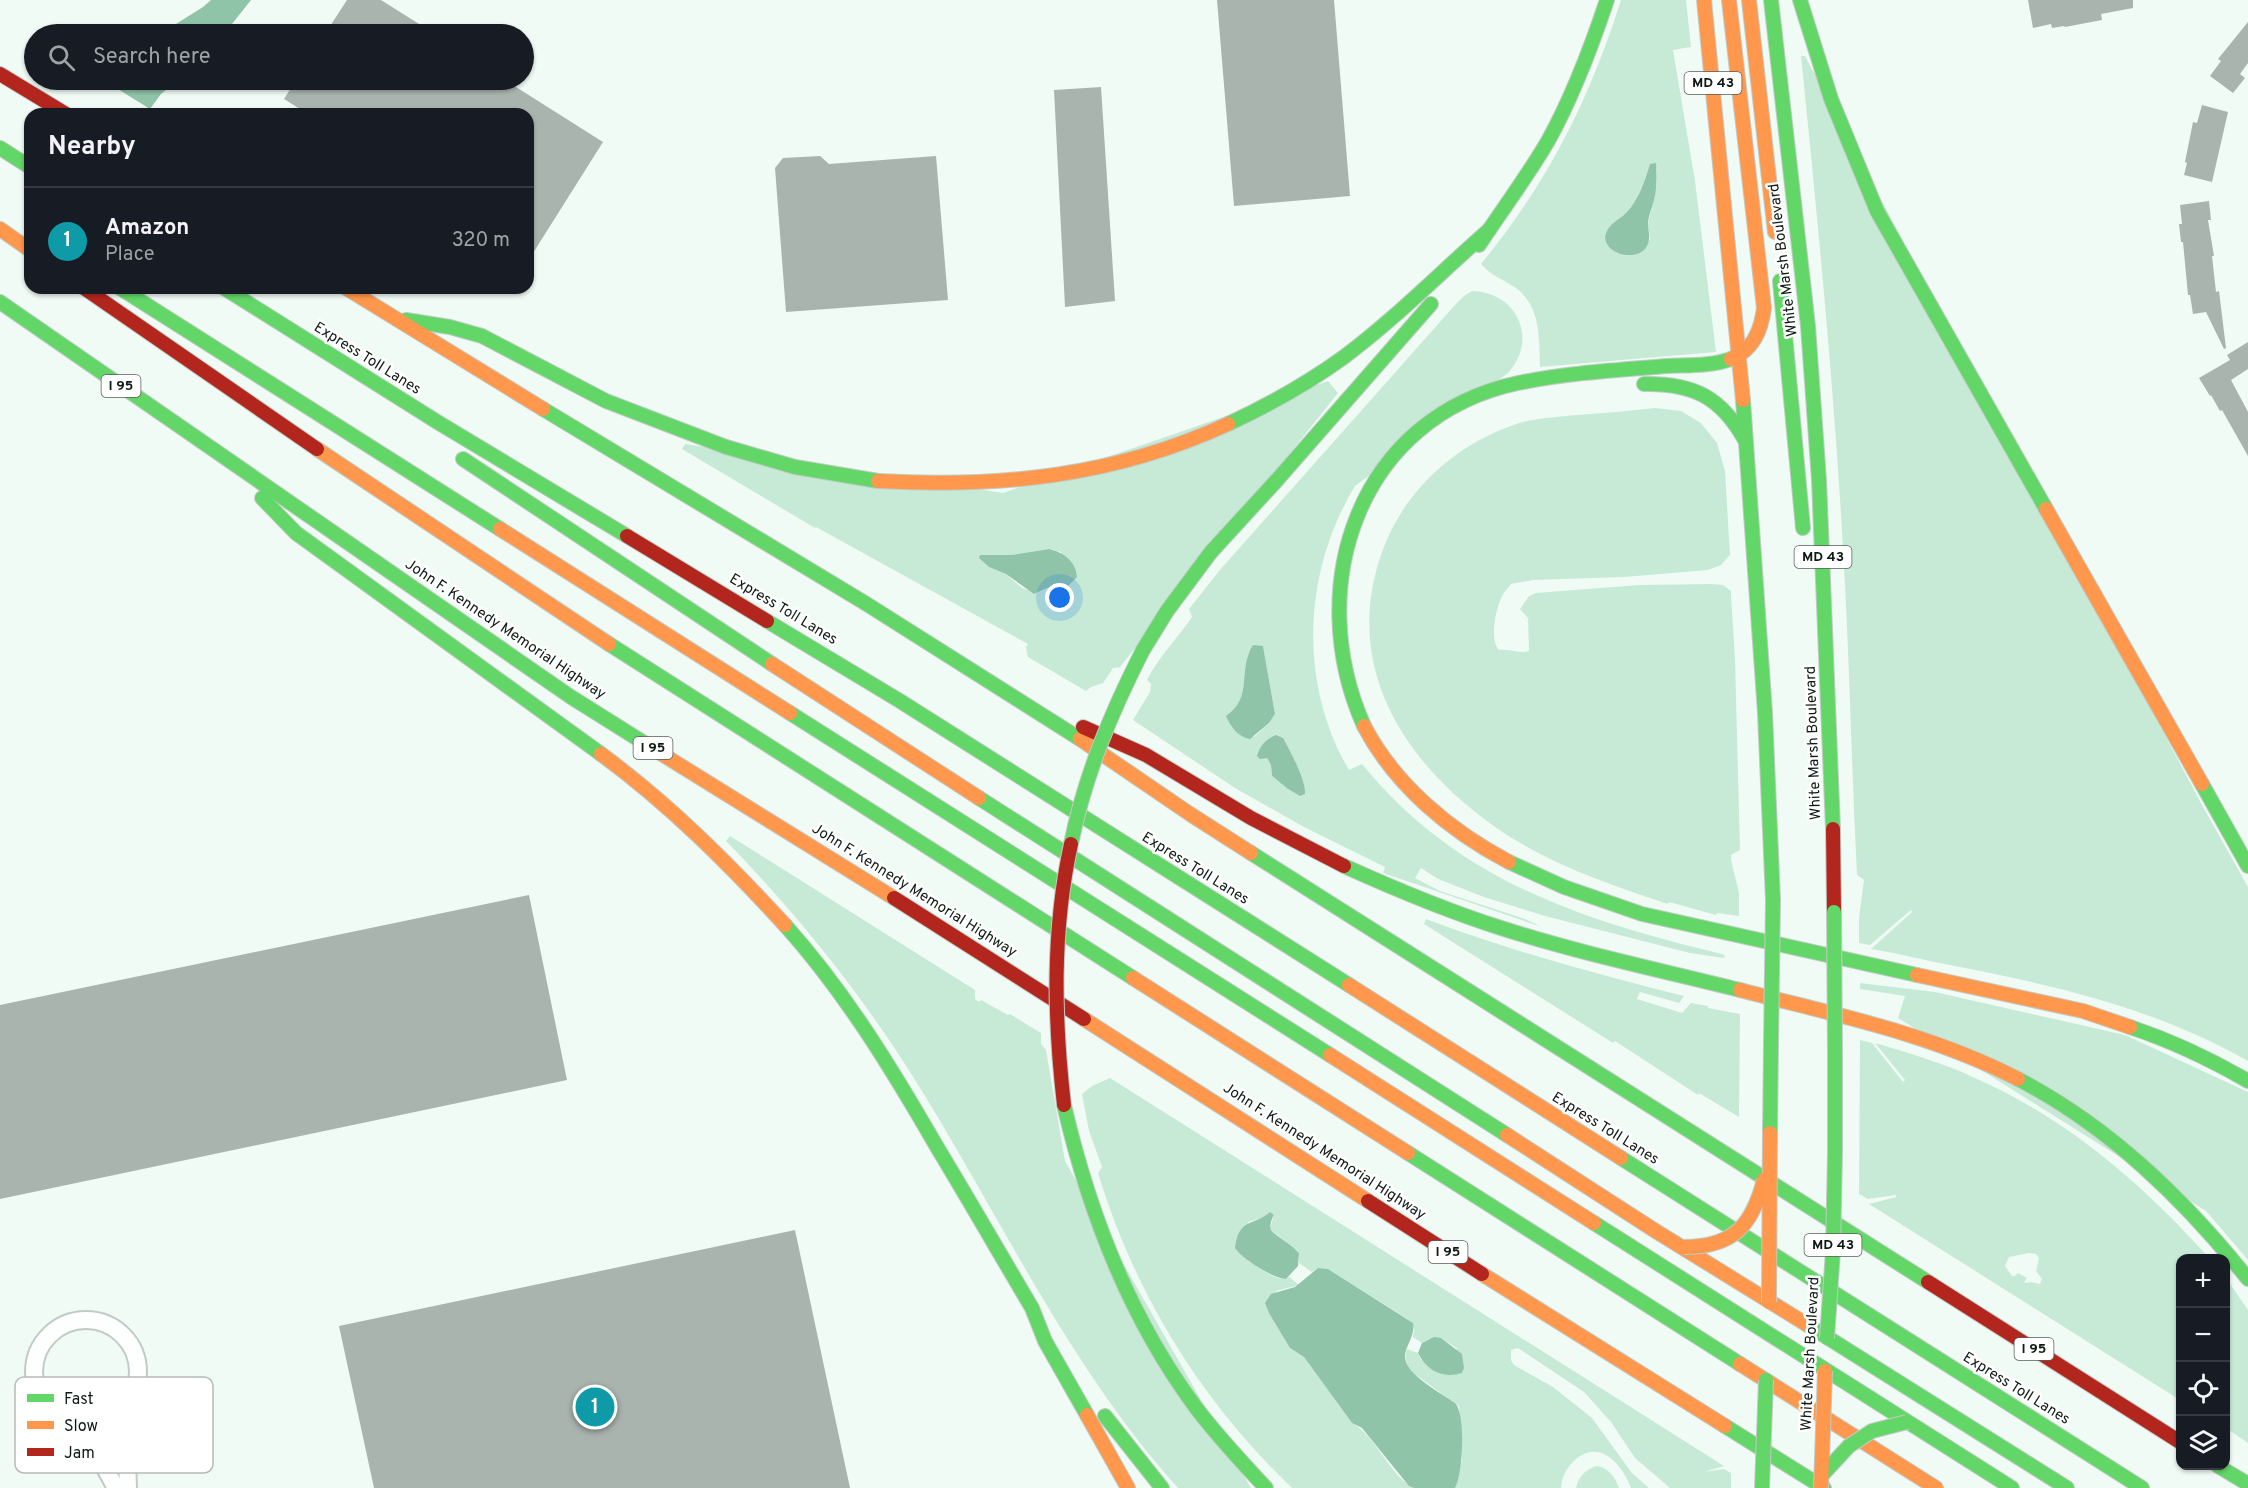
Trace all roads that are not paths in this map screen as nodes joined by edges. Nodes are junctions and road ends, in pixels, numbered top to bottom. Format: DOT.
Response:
graph roads {
  1 [pos="1607,0"];
  2 [pos="1704,0"];
  3 [pos="1729,0"];
  4 [pos="1749,0"];
  5 [pos="1771,0"];
  6 [pos="1800,0"];
  7 [pos="0,74"];
  8 [pos="24,89"];
  9 [pos="26,90"];
  10 [pos="56,108"];
  11 [pos="0,148"];
  12 [pos="24,163"];
  13 [pos="0,216"];
  14 [pos="21,227"];
  15 [pos="0,229"];
  16 [pos="1489,230"];
  17 [pos="1776,242"];
  18 [pos="24,246"];
  19 [pos="1778,264"];
  20 [pos="93,294"];
  21 [pos="129,294"];
  22 [pos="219,294"];
  23 [pos="234,294"];
  24 [pos="356,294"];
  25 [pos="0,302"];
  26 [pos="394,318"];
  27 [pos="1739,356"];
  28 [pos="1626,386"];
  29 [pos="366,394"];
  30 [pos="1516,398"];
  31 [pos="1492,406"];
  32 [pos="1450,427"];
  33 [pos="1434,438"];
  34 [pos="1747,445"];
  35 [pos="454,453"];
  36 [pos="1411,459"];
  37 [pos="242,470"];
  38 [pos="1804,542"];
  39 [pos="1342,583"];
  40 [pos="1040,712"];
  41 [pos="1818,801"];
  42 [pos="2248,866"];
  43 [pos="1829,911"];
  44 [pos="2248,1081"];
  45 [pos="1770,1133"];
  46 [pos="1684,1247"];
  47 [pos="2248,1279"];
  48 [pos="1769,1302"];
  49 [pos="1032,1308"];
  50 [pos="1827,1338"];
  51 [pos="1767,1340"];
  52 [pos="1766,1369"];
  53 [pos="1825,1371"];
  54 [pos="34,1377"];
  55 [pos="138,1377"];
  56 [pos="1906,1422"];
  57 [pos="2176,1439"];
  58 [pos="2225,1470"];
  59 [pos="108,1473"];
  60 [pos="128,1473"];
  61 [pos="1822,1484"];
  62 [pos="2248,1484"];
  63 [pos="116,1488"];
  64 [pos="128,1488"];
  65 [pos="1128,1488"];
  66 [pos="1162,1488"];
  67 [pos="1266,1488"];
  68 [pos="1762,1488"];
  69 [pos="1936,1488"];
  70 [pos="2012,1488"];
  71 [pos="2067,1488"];
  72 [pos="2142,1488"];
  1 -- 16 [label="highway"];
  2 -- 27 [label="highway, MD 43"];
  3 -- 27 [label="highway"];
  4 -- 17 [label="highway"];
  5 -- 43 [label="highway, White Marsh Boulevard / MD 43"];
  6 -- 42 [label="highway"];
  7 -- 8 [label="highway"];
  9 -- 10 [label="highway"];
  11 -- 12 [label="highway"];
  13 -- 14 [label="highway"];
  15 -- 18 [label="highway"];
  16 -- 26 [label="highway"];
  16 -- 67 [label="highway, bridge"];
  19 -- 38 [label="highway"];
  20 -- 69 [label="highway"];
  21 -- 51 [label="highway"];
  22 -- 29 [label="highway"];
  23 -- 72 [label="highway, Express Toll Lanes"];
  24 -- 26 [label="highway, I 95"];
  25 -- 37 [label="highway, John F. Kennedy Memorial Highway / I 95"];
  26 -- 40 [label="highway, I 95"];
  27 -- 34 [label="highway, MD 43"];
  27 -- 39 [label="highway"];
  28 -- 34 [label="highway"];
  30 -- 31 [label="highway"];
  32 -- 33 [label="highway"];
  34 -- 45 [label="highway, MD 43, bridge"];
  35 -- 46 [label="highway"];
  36 -- 39 [label="highway"];
  37 -- 49 [label="highway"];
  37 -- 61 [label="highway, John F. Kennedy Memorial Highway / I 95"];
  39 -- 44 [label="highway"];
  40 -- 47 [label="highway"];
  40 -- 57 [label="highway, I 95"];
  41 -- 43 [label="highway"];
  43 -- 50 [label="highway, White Marsh Boulevard / MD 43, bridge"];
  45 -- 46 [label="highway, bridge"];
  45 -- 48 [label="highway, MD 43, bridge"];
  46 -- 48 [label="highway"];
  48 -- 50 [label="highway"];
  48 -- 51 [label="highway, MD 43"];
  49 -- 65 [label="highway"];
  49 -- 66 [label="highway"];
  50 -- 53 [label="highway, White Marsh Boulevard / MD 43"];
  50 -- 71 [label="highway"];
  51 -- 53 [label="highway"];
  52 -- 68 [label="highway, bridge"];
  53 -- 56 [label="highway"];
  53 -- 61 [label="highway, White Marsh Boulevard / MD 43, bridge"];
  54 -- 55 [label="street"];
  56 -- 61 [label="highway, bridge"];
  56 -- 70 [label="highway"];
  58 -- 62 [label="highway"];
  59 -- 63 [label="street"];
  60 -- 64 [label="street"];
}
